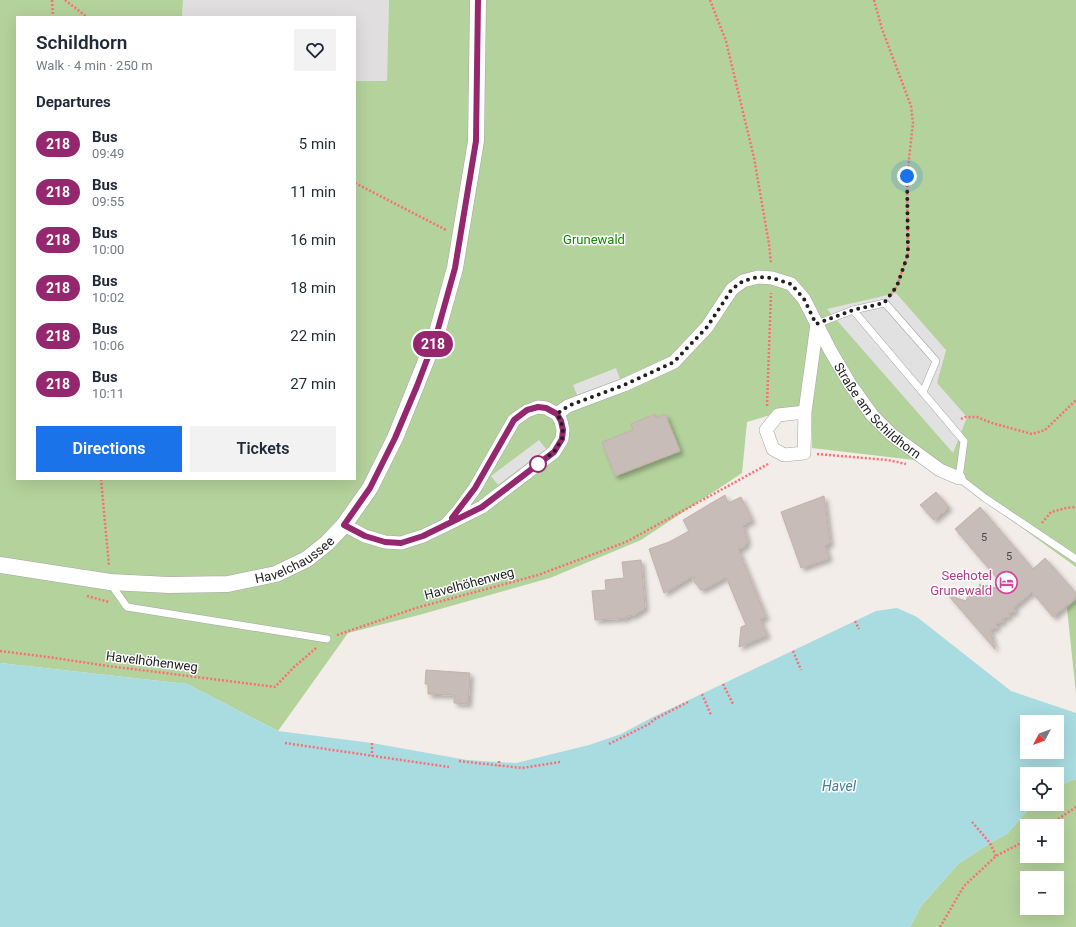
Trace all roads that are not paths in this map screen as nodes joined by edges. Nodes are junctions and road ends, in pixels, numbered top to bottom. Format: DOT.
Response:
graph roads {
  1 [pos="478,0"];
  2 [pos="853,310"];
  3 [pos="816,324"];
  4 [pos="923,392"];
  5 [pos="805,412"];
  6 [pos="557,414"];
  7 [pos="958,478"];
  8 [pos="344,525"];
  9 [pos="446,525"];
  10 [pos="1076,559"];
  11 [pos="0,565"];
  12 [pos="110,582"];
  13 [pos="327,639"];
  1 -- 8 [label="street, Havelchaussee"];
  2 -- 3 [label="lane"];
  2 -- 4 [label="lane"];
  2 -- 4 [label="lane"];
  3 -- 5 [label="street"];
  3 -- 6 [label="street, Straße am Schildhorn"];
  3 -- 7 [label="street, Straße am Schildhorn"];
  4 -- 7 [label="lane"];
  5 -- 5 [label="street"];
  6 -- 9 [label="street"];
  6 -- 9 [label="street"];
  7 -- 10 [label="lane"];
  8 -- 9 [label="street"];
  8 -- 12 [label="street, Havelchaussee"];
  11 -- 12 [label="street, Havelchaussee"];
  12 -- 13 [label="lane"];
}
